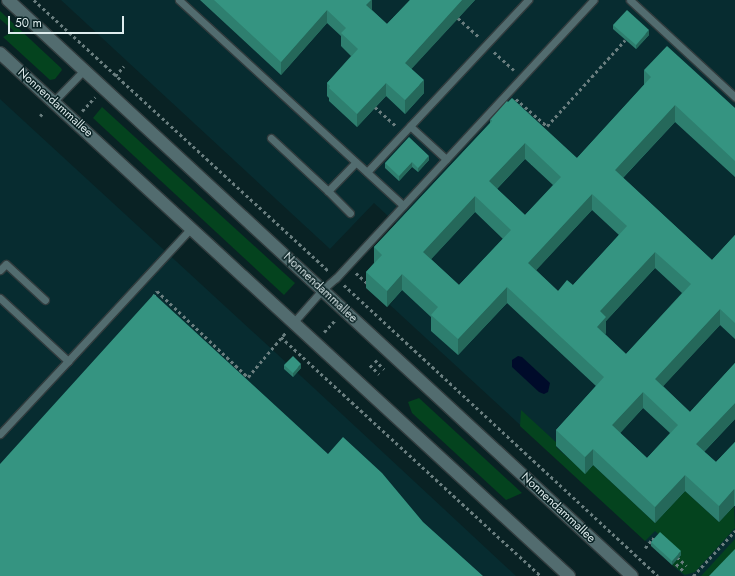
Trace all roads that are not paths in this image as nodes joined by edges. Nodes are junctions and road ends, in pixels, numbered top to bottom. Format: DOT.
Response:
graph roads {
  1 [pos="8,0"];
  2 [pos="179,0"];
  3 [pos="528,0"];
  4 [pos="593,0"];
  5 [pos="630,0"];
  6 [pos="0,53"];
  7 [pos="84,70"];
  8 [pos="735,97"];
  9 [pos="54,101"];
  10 [pos="410,126"];
  11 [pos="271,138"];
  12 [pos="446,158"];
  13 [pos="356,162"];
  14 [pos="366,172"];
  15 [pos="328,191"];
  16 [pos="403,205"];
  17 [pos="350,213"];
  18 [pos="191,228"];
  19 [pos="0,270"];
  20 [pos="322,290"];
  21 [pos="0,298"];
  22 [pos="45,300"];
  23 [pos="293,323"];
  24 [pos="68,361"];
  25 [pos="0,434"];
  26 [pos="569,576"];
  27 [pos="632,576"];
  1 -- 7 [label="main road, Nonnendammallee"];
  2 -- 13 [label="lane"];
  3 -- 10 [label="lane"];
  4 -- 12 [label="lane"];
  5 -- 8 [label="lane"];
  6 -- 9 [label="main road, Nonnendammallee"];
  7 -- 9 [label="lane"];
  7 -- 20 [label="main road, Nonnendammallee"];
  9 -- 18 [label="main road, Nonnendammallee"];
  10 -- 12 [label="lane"];
  10 -- 14 [label="lane"];
  11 -- 15 [label="lane"];
  12 -- 16 [label="lane"];
  13 -- 14 [label="lane"];
  13 -- 15 [label="lane"];
  14 -- 16 [label="lane"];
  15 -- 17 [label="lane"];
  16 -- 20 [label="lane"];
  18 -- 23 [label="main road, Nonnendammallee"];
  18 -- 24 [label="lane"];
  19 -- 22 [label="lane"];
  20 -- 23 [label="lane"];
  20 -- 27 [label="main road, Nonnendammallee"];
  21 -- 24 [label="lane"];
  23 -- 26 [label="main road, Nonnendammallee"];
  24 -- 25 [label="lane"];
}
